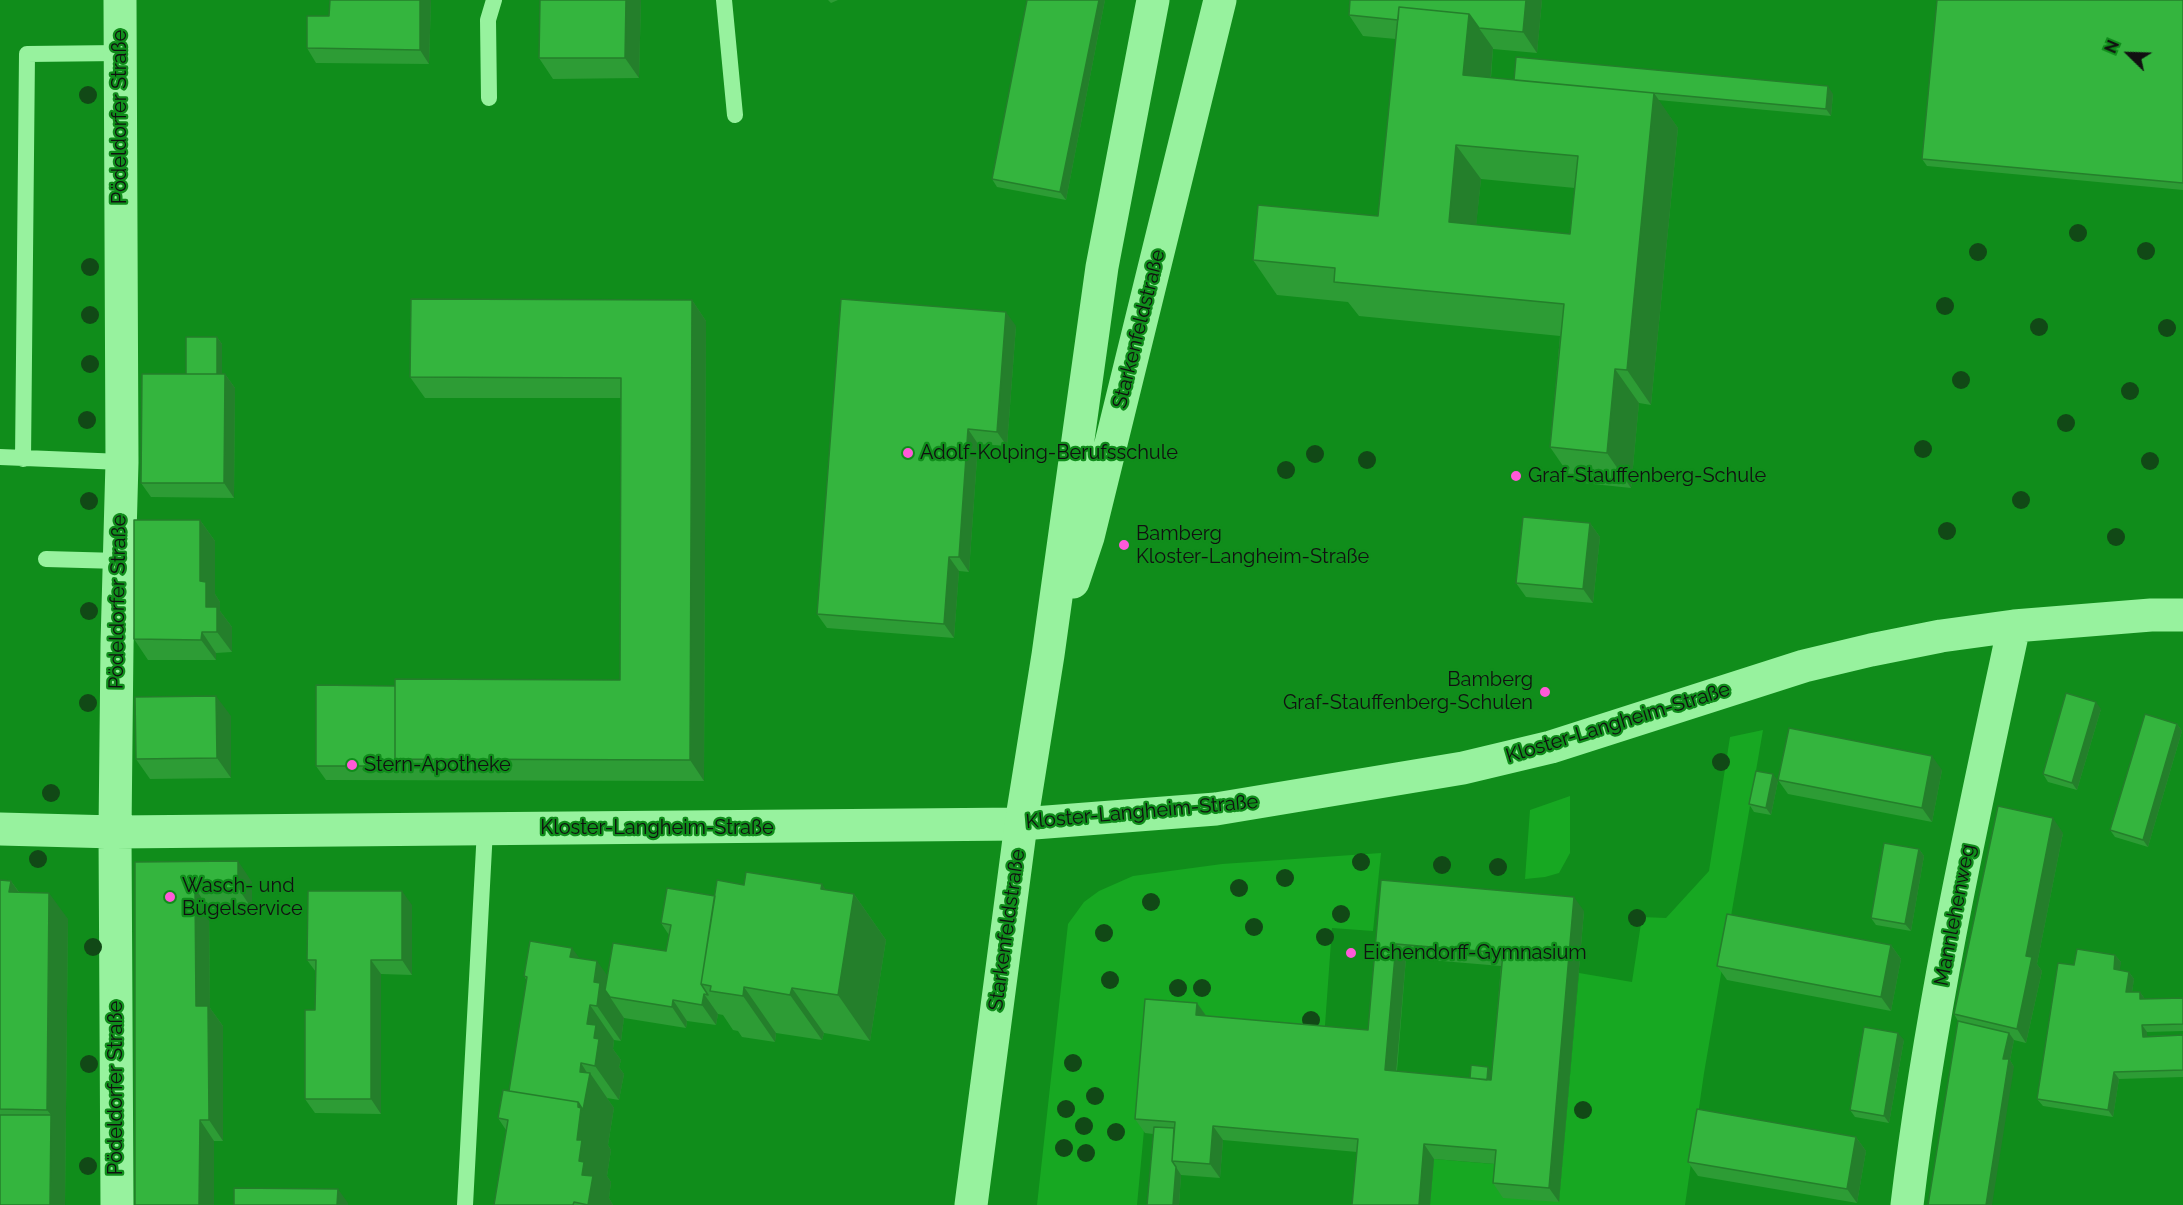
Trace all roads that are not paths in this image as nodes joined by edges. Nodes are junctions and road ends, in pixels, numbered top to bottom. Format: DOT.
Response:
graph roads {
  1 [pos="120,0"];
  2 [pos="494,0"];
  3 [pos="724,0"];
  4 [pos="1153,0"];
  5 [pos="1220,0"];
  6 [pos="120,53"];
  7 [pos="489,98"];
  8 [pos="735,115"];
  9 [pos="0,457"];
  10 [pos="23,459"];
  11 [pos="122,462"];
  12 [pos="46,559"];
  13 [pos="119,561"];
  14 [pos="2183,615"];
  15 [pos="2014,626"];
  16 [pos="1048,655"];
  17 [pos="1021,824"];
  18 [pos="0,829"];
  19 [pos="485,829"];
  20 [pos="115,832"];
  21 [pos="117,1205"];
  22 [pos="465,1205"];
  23 [pos="970,1205"];
  24 [pos="1907,1205"];
  1 -- 6 [label="street, Pödeldorfer Straße"];
  2 -- 7 [label="lane"];
  3 -- 8 [label="lane"];
  4 -- 16 [label="street, Starkenfeldstraße"];
  5 -- 16 [label="street, Starkenfeldstraße"];
  6 -- 10 [label="lane"];
  6 -- 11 [label="street, Pödeldorfer Straße"];
  9 -- 10 [label="lane"];
  10 -- 11 [label="lane"];
  11 -- 13 [label="street, Pödeldorfer Straße"];
  12 -- 13 [label="lane"];
  13 -- 20 [label="street, Pödeldorfer Straße"];
  14 -- 15 [label="street, Kloster-Langheim-Straße"];
  15 -- 17 [label="street, Kloster-Langheim-Straße"];
  15 -- 24 [label="street, Mannlehenweg"];
  16 -- 17 [label="street, Starkenfeldstraße"];
  17 -- 19 [label="street, Kloster-Langheim-Straße"];
  17 -- 23 [label="street, Starkenfeldstraße"];
  18 -- 20 [label="street, Kloster-Langheim-Straße"];
  19 -- 20 [label="street, Kloster-Langheim-Straße"];
  19 -- 22 [label="lane"];
  20 -- 21 [label="street, Pödeldorfer Straße"];
}
